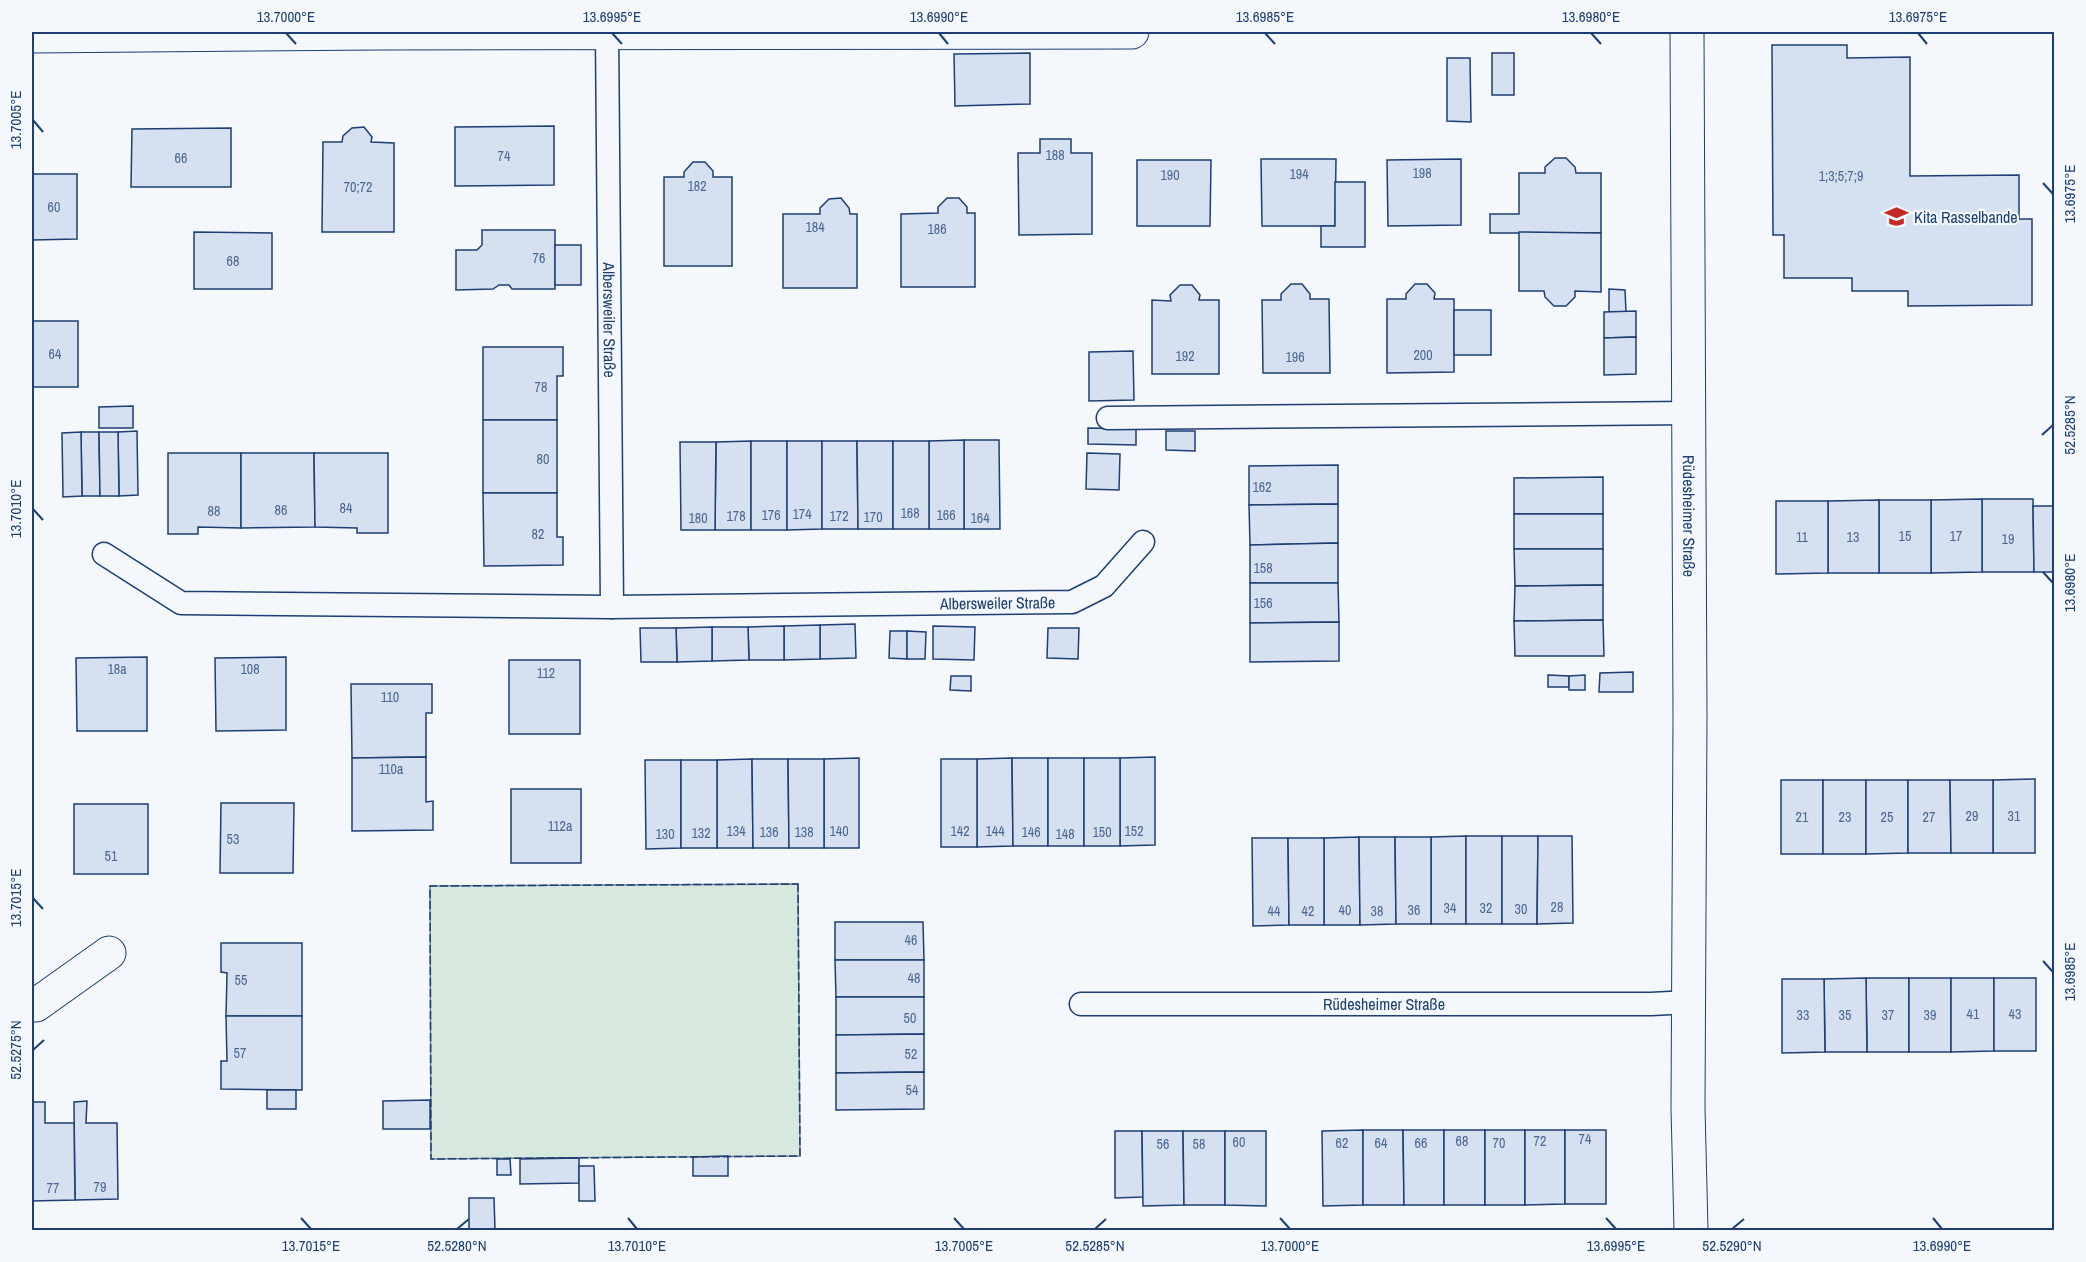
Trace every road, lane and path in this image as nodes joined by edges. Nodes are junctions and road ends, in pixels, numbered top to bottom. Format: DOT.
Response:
graph roads {
  1 [pos="1132,32"];
  2 [pos="1687,32"];
  3 [pos="607,33"];
  4 [pos="32,36"];
  5 [pos="1690,413"];
  6 [pos="1108,418"];
  7 [pos="1143,542"];
  8 [pos="104,554"];
  9 [pos="612,607"];
  10 [pos="109,953"];
  11 [pos="1689,1002"];
  12 [pos="32,1005"];
  13 [pos="1080,1005"];
  14 [pos="1691,1230"];
  1 -- 3 [label="street"];
  2 -- 5 [label="street, Rüdesheimer Straße"];
  3 -- 4 [label="street"];
  3 -- 9 [label="lane, Albersweiler Straße"];
  5 -- 6 [label="lane"];
  5 -- 11 [label="street, Rüdesheimer Straße"];
  7 -- 9 [label="lane, Albersweiler Straße"];
  8 -- 9 [label="lane, Albersweiler Straße"];
  10 -- 12 [label="street"];
  11 -- 13 [label="lane, Rüdesheimer Straße"];
  11 -- 14 [label="street, Rüdesheimer Straße"];
}
